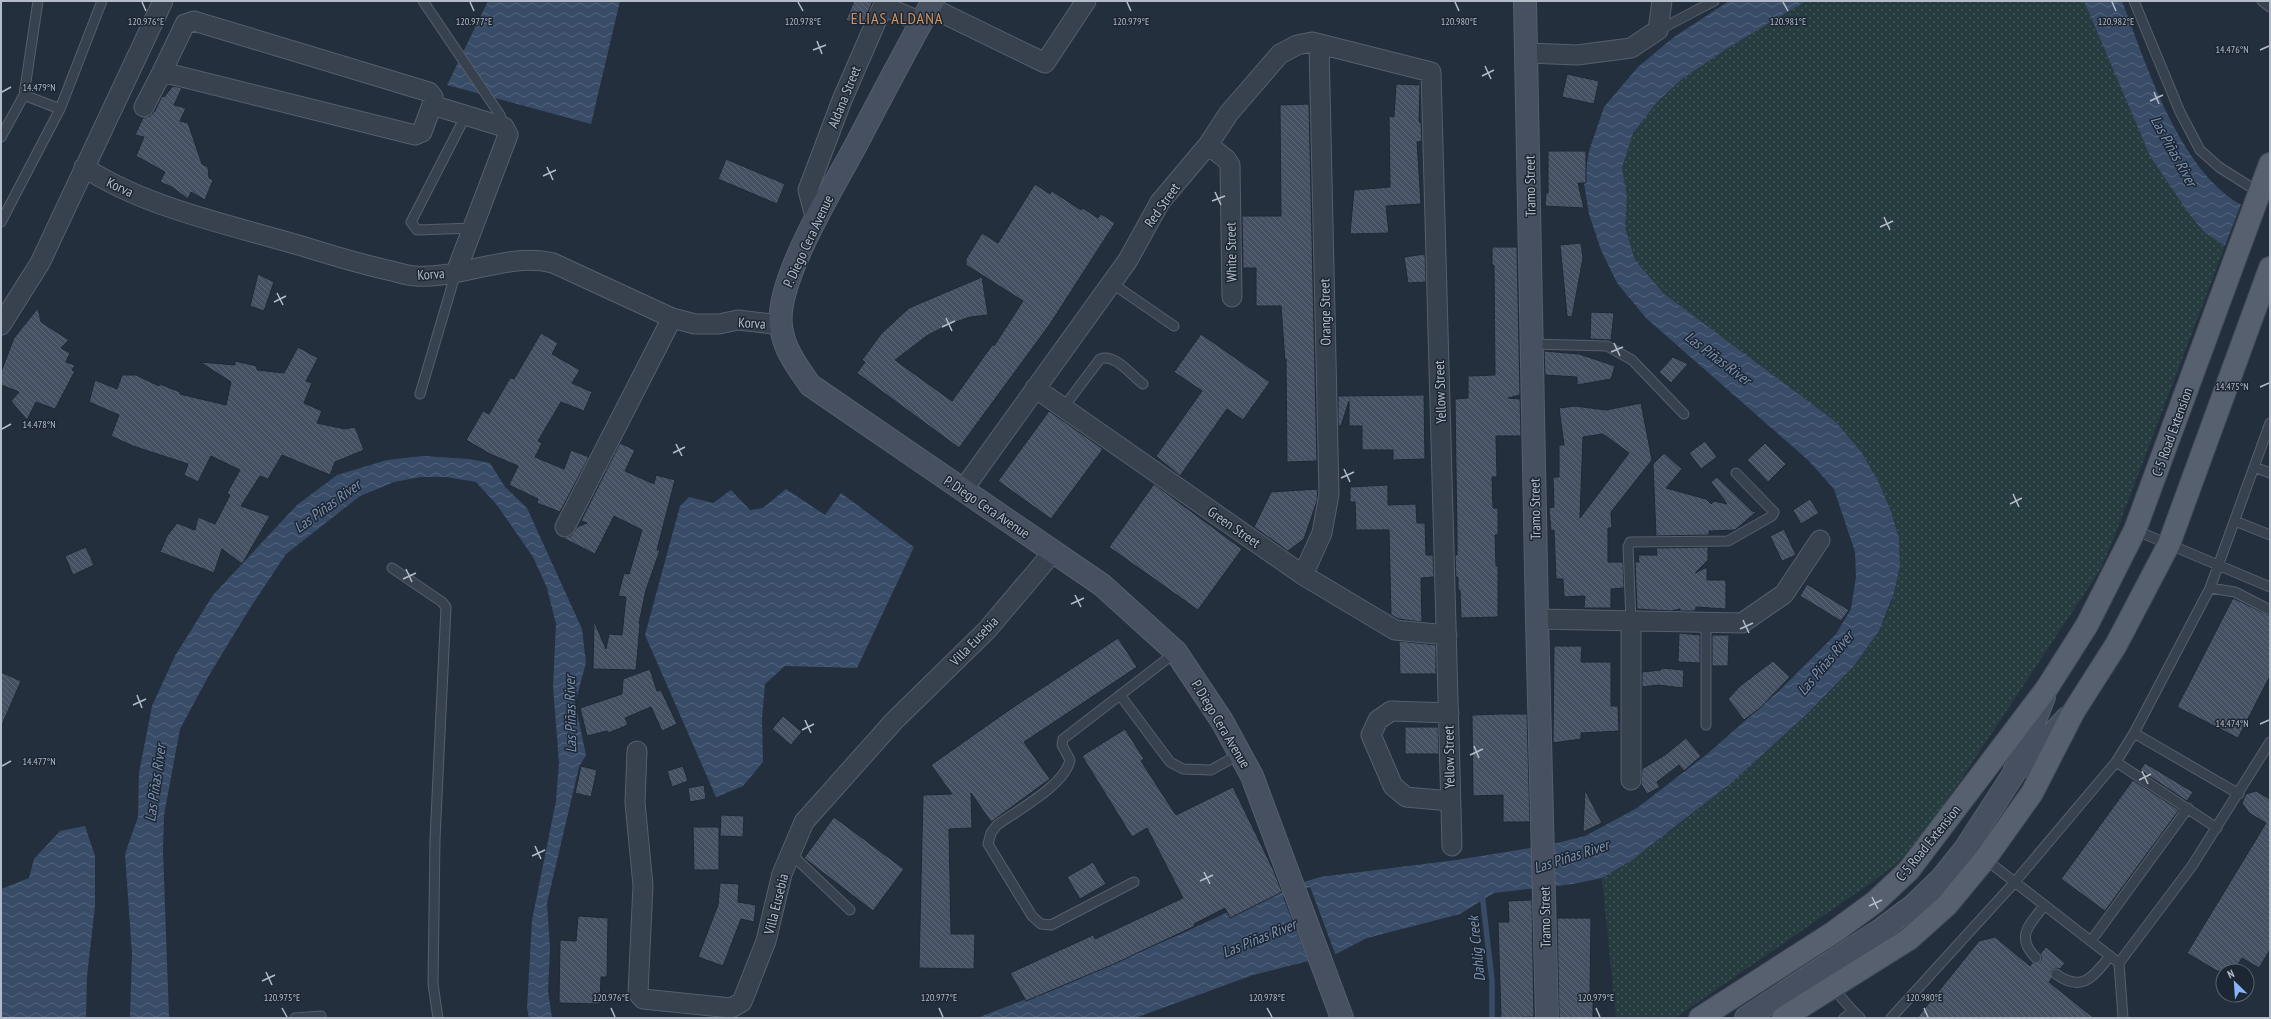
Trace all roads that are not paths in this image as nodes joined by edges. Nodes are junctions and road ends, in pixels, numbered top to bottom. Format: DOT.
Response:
graph roads {
  1 [pos="38,1"];
  2 [pos="102,1"];
  3 [pos="163,1"];
  4 [pos="423,1"];
  5 [pos="1086,1"];
  6 [pos="1525,1"];
  7 [pos="1662,1"];
  8 [pos="1714,1"];
  9 [pos="2134,1"];
  10 [pos="2262,1"];
  11 [pos="884,3"];
  12 [pos="2270,7"];
  13 [pos="928,10"];
  14 [pos="1658,30"];
  15 [pos="1319,44"];
  16 [pos="1528,53"];
  17 [pos="162,72"];
  18 [pos="1431,72"];
  19 [pos="24,95"];
  20 [pos="432,105"];
  21 [pos="144,107"];
  22 [pos="60,109"];
  23 [pos="465,117"];
  24 [pos="504,127"];
  25 [pos="1,137"];
  26 [pos="1208,146"];
  27 [pos="2270,164"];
  28 [pos="84,167"];
  29 [pos="2252,196"];
  30 [pos="816,220"];
  31 [pos="1,222"];
  32 [pos="473,228"];
  33 [pos="456,272"];
  34 [pos="2267,276"];
  35 [pos="1110,282"];
  36 [pos="1232,297"];
  37 [pos="672,318"];
  38 [pos="1,325"];
  39 [pos="781,325"];
  40 [pos="1174,326"];
  41 [pos="1532,344"];
  42 [pos="1142,384"];
  43 [pos="1035,388"];
  44 [pos="420,394"];
  45 [pos="1063,408"];
  46 [pos="1684,414"];
  47 [pos="2270,423"];
  48 [pos="2254,467"];
  49 [pos="1736,473"];
  50 [pos="2270,473"];
  51 [pos="962,491"];
  52 [pos="2235,521"];
  53 [pos="565,527"];
  54 [pos="2135,530"];
  55 [pos="2270,535"];
  56 [pos="1820,540"];
  57 [pos="2169,544"];
  58 [pos="1053,552"];
  59 [pos="2219,566"];
  60 [pos="392,568"];
  61 [pos="1303,575"];
  62 [pos="2270,587"];
  63 [pos="2210,588"];
  64 [pos="2270,610"];
  65 [pos="1537,619"];
  66 [pos="1632,621"];
  67 [pos="1706,622"];
  68 [pos="1447,635"];
  69 [pos="1176,652"];
  70 [pos="2047,688"];
  71 [pos="1120,695"];
  72 [pos="2074,711"];
  73 [pos="1448,713"];
  74 [pos="1706,725"];
  75 [pos="2134,733"];
  76 [pos="2270,742"];
  77 [pos="637,751"];
  78 [pos="1240,754"];
  79 [pos="2116,762"];
  80 [pos="2013,775"];
  81 [pos="1631,780"];
  82 [pos="2239,794"];
  83 [pos="1450,801"];
  84 [pos="2188,808"];
  85 [pos="2217,828"];
  86 [pos="1452,846"];
  87 [pos="790,853"];
  88 [pos="1984,859"];
  89 [pos="1134,882"];
  90 [pos="2014,883"];
  91 [pos="2044,906"];
  92 [pos="850,910"];
  93 [pos="2091,942"];
  94 [pos="2110,956"];
  95 [pos="2036,958"];
  96 [pos="2118,963"];
  97 [pos="2056,974"];
  98 [pos="1832,987"];
  99 [pos="1857,1015"];
  100 [pos="321,1016"];
  101 [pos="295,1018"];
  102 [pos="438,1018"];
  103 [pos="1342,1018"];
  104 [pos="1547,1018"];
  105 [pos="1700,1018"];
  106 [pos="1746,1018"];
  107 [pos="1783,1018"];
  108 [pos="1844,1018"];
  109 [pos="1891,1018"];
  110 [pos="2123,1018"];
  1 -- 19 [label="lane"];
  2 -- 22 [label="lane"];
  3 -- 28 [label="street"];
  4 -- 24 [label="lane"];
  5 -- 13 [label="street"];
  6 -- 16 [label="main road, Tramo Street"];
  7 -- 14 [label="street"];
  8 -- 14 [label="lane"];
  9 -- 29 [label="lane"];
  10 -- 12 [label="lane"];
  11 -- 13 [label="street"];
  11 -- 30 [label="street, Aldana Street"];
  13 -- 30 [label="main road, P. Diego Cera Avenue"];
  14 -- 16 [label="street"];
  15 -- 18 [label="street, Red Street"];
  15 -- 26 [label="street, Red Street"];
  15 -- 61 [label="street, Orange Street"];
  16 -- 41 [label="main road, Tramo Street"];
  17 -- 20 [label="street"];
  17 -- 20 [label="street"];
  17 -- 21 [label="street"];
  18 -- 68 [label="street, Yellow Street"];
  19 -- 22 [label="lane"];
  19 -- 25 [label="lane"];
  20 -- 23 [label="street"];
  22 -- 31 [label="lane"];
  23 -- 24 [label="street"];
  23 -- 32 [label="lane"];
  24 -- 32 [label="street"];
  26 -- 35 [label="street, Red Street"];
  26 -- 36 [label="street, White Street"];
  27 -- 29 [label="main road, C-5 Road Extension"];
  28 -- 33 [label="street, Korva"];
  28 -- 38 [label="street"];
  29 -- 54 [label="main road, C-5 Road Extension"];
  30 -- 39 [label="main road, P. Diego Cera Avenue"];
  32 -- 33 [label="street"];
  33 -- 37 [label="street, Korva"];
  33 -- 44 [label="lane"];
  34 -- 57 [label="main road, C-5 Road Extension"];
  35 -- 40 [label="lane"];
  35 -- 43 [label="street, Red Street"];
  37 -- 39 [label="street, Korva"];
  37 -- 53 [label="street"];
  39 -- 51 [label="main road, P. Diego Cera Avenue"];
  41 -- 46 [label="lane"];
  41 -- 65 [label="main road, Tramo Street"];
  42 -- 45 [label="lane"];
  43 -- 45 [label="street, Green Street"];
  43 -- 51 [label="street, Red Street"];
  45 -- 61 [label="street, Green Street"];
  47 -- 48 [label="lane"];
  48 -- 50 [label="lane"];
  48 -- 52 [label="lane"];
  49 -- 66 [label="lane"];
  51 -- 58 [label="main road, P. Diego Cera Avenue"];
  52 -- 55 [label="lane"];
  52 -- 59 [label="lane"];
  54 -- 57 [label="lane"];
  54 -- 70 [label="main road, C-5 Road Extension"];
  56 -- 67 [label="street"];
  57 -- 59 [label="lane"];
  57 -- 72 [label="main road, C-5 Road Extension"];
  58 -- 69 [label="main road, P. Diego Cera Avenue"];
  58 -- 87 [label="street, Villa Eusebia"];
  59 -- 62 [label="lane"];
  59 -- 63 [label="lane"];
  60 -- 102 [label="lane"];
  61 -- 68 [label="street, Green Street"];
  63 -- 64 [label="lane"];
  63 -- 75 [label="lane"];
  65 -- 66 [label="street"];
  65 -- 104 [label="main road, Tramo Street"];
  66 -- 67 [label="street"];
  66 -- 81 [label="street"];
  67 -- 74 [label="lane"];
  68 -- 73 [label="street, Yellow Street"];
  69 -- 71 [label="lane"];
  69 -- 78 [label="main road, P. Diego Cera Avenue"];
  70 -- 80 [label="main road, C-5 Road Extension"];
  70 -- 105 [label="main road, C-5 Road Extension"];
  71 -- 78 [label="lane"];
  71 -- 89 [label="lane"];
  72 -- 80 [label="main road, C-5 Road Extension"];
  72 -- 88 [label="main road, C-5 Road Extension"];
  73 -- 83 [label="street, Yellow Street"];
  73 -- 83 [label="street, Yellow Street"];
  75 -- 79 [label="lane"];
  75 -- 82 [label="lane"];
  76 -- 82 [label="lane"];
  77 -- 87 [label="street, Villa Eusebia"];
  78 -- 103 [label="main road, P. Diego Cera Avenue"];
  79 -- 84 [label="lane"];
  79 -- 90 [label="lane"];
  80 -- 106 [label="main road, C-5 Road Extension"];
  82 -- 85 [label="lane"];
  83 -- 86 [label="street, Yellow Street"];
  84 -- 85 [label="lane"];
  84 -- 93 [label="lane"];
  85 -- 96 [label="lane"];
  87 -- 92 [label="lane"];
  88 -- 90 [label="lane"];
  88 -- 98 [label="main road, C-5 Road Extension"];
  90 -- 91 [label="lane"];
  90 -- 109 [label="lane"];
  91 -- 93 [label="lane"];
  91 -- 95 [label="lane"];
  93 -- 94 [label="lane"];
  94 -- 96 [label="lane"];
  94 -- 97 [label="lane"];
  96 -- 110 [label="lane"];
  98 -- 99 [label="lane"];
  98 -- 107 [label="main road, C-5 Road Extension"];
  99 -- 108 [label="lane"];
  100 -- 101 [label="lane"];
}
